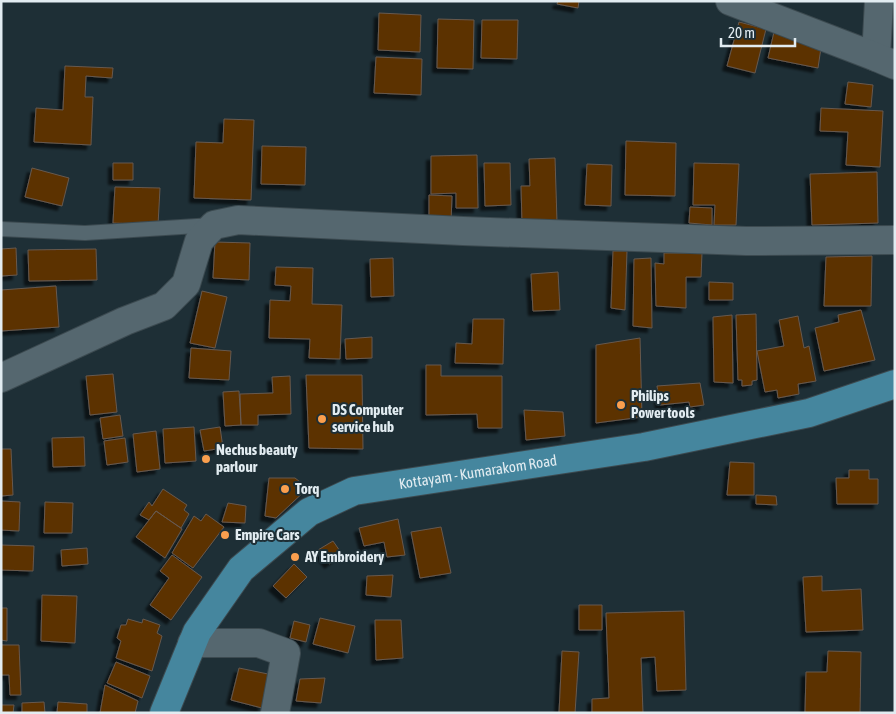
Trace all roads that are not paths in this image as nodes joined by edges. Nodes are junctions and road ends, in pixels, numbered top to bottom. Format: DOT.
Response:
graph roads {
  1 [pos="730,1"];
  2 [pos="879,1"];
  3 [pos="885,61"];
  4 [pos="214,225"];
  5 [pos="1,229"];
  6 [pos="895,240"];
  7 [pos="1,378"];
  8 [pos="895,384"];
  9 [pos="192,643"];
  10 [pos="164,713"];
  11 [pos="275,713"];
  1 -- 3 [label="street"];
  2 -- 3 [label="street"];
  4 -- 5 [label="lane"];
  4 -- 6 [label="street"];
  4 -- 7 [label="street"];
  8 -- 9 [label="main road, Kottayam - Kumarakom Road"];
  9 -- 10 [label="main road, Kottayam - Kumarakom Road"];
  9 -- 11 [label="street"];
}
